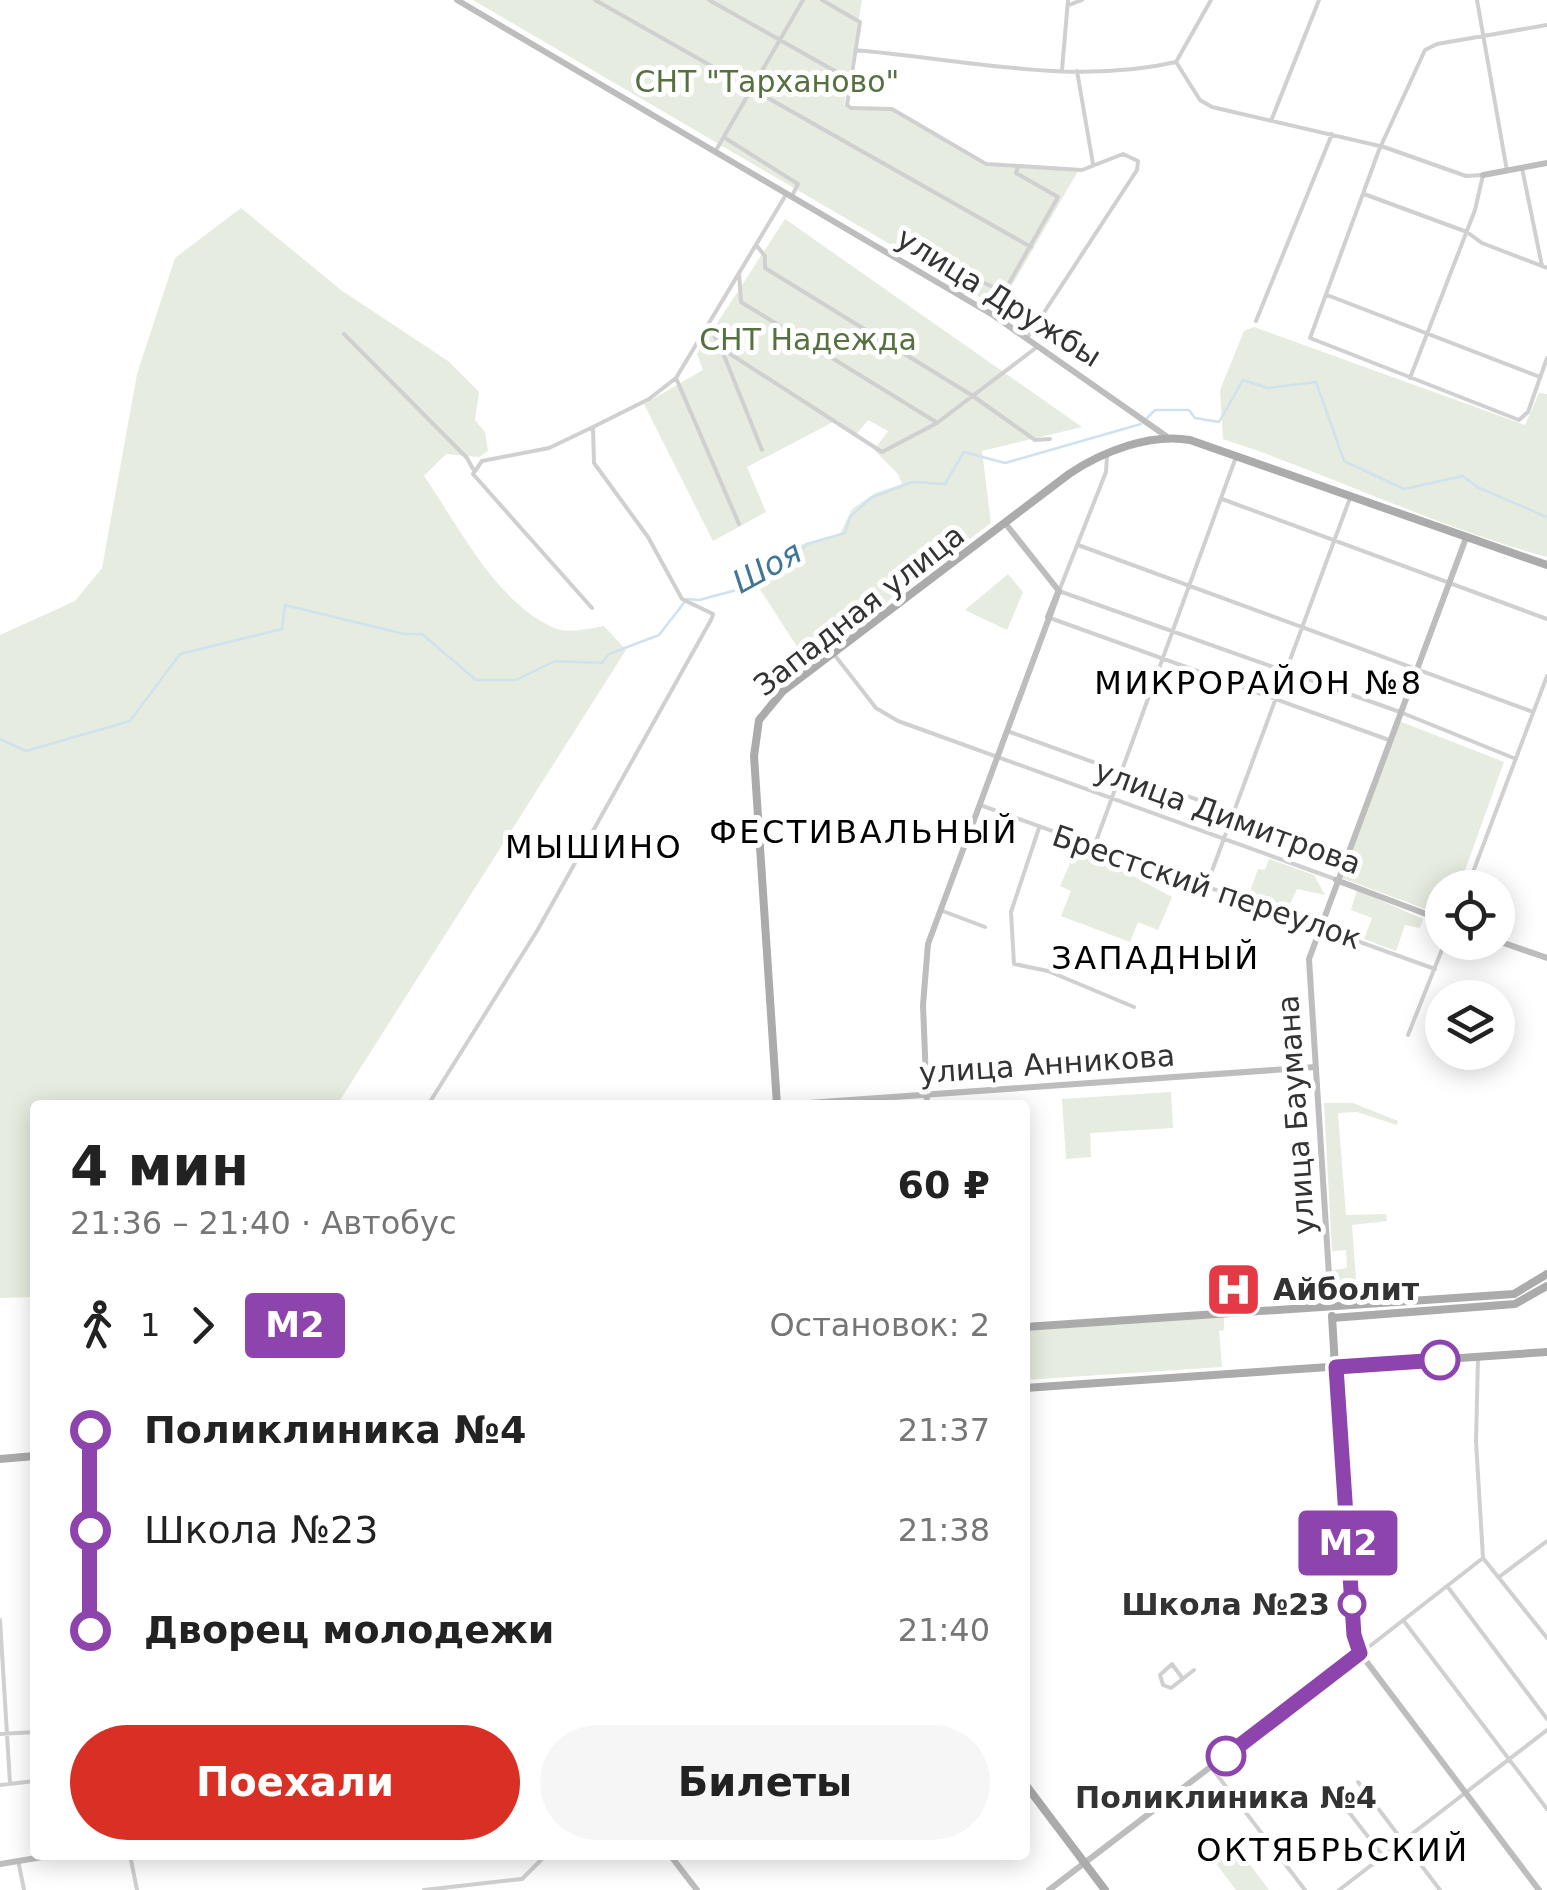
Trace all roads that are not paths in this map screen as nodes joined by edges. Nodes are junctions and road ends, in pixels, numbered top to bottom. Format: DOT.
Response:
graph roads {
  1 [pos="595,0"];
  2 [pos="709,0"];
  3 [pos="803,0"];
  4 [pos="822,0"];
  5 [pos="1082,0"];
  6 [pos="1211,0"];
  7 [pos="1319,0"];
  8 [pos="1477,0"];
  9 [pos="462,1"];
  10 [pos="1068,3"];
  11 [pos="1547,25"];
  12 [pos="1483,37"];
  13 [pos="780,40"];
  14 [pos="855,50"];
  15 [pos="1176,62"];
  16 [pos="1062,70"];
  17 [pos="1077,71"];
  18 [pos="849,80"];
  19 [pos="751,89"];
  20 [pos="1271,122"];
  21 [pos="1332,134"];
  22 [pos="724,137"];
  23 [pos="1384,147"];
  24 [pos="715,152"];
  25 [pos="1093,164"];
  26 [pos="1547,164"];
  27 [pos="1018,166"];
  28 [pos="1522,168"];
  29 [pos="1507,171"];
  30 [pos="1483,175"];
  31 [pos="1364,194"];
  32 [pos="789,195"];
  33 [pos="1467,232"];
  34 [pos="756,245"];
  35 [pos="1031,248"];
  36 [pos="939,262"];
  37 [pos="1545,268"];
  38 [pos="739,273"];
  39 [pos="970,278"];
  40 [pos="1326,295"];
  41 [pos="961,296"];
  42 [pos="1256,321"];
  43 [pos="709,326"];
  44 [pos="1427,333"];
  45 [pos="344,334"];
  46 [pos="1028,337"];
  47 [pos="1039,345"];
  48 [pos="721,348"];
  49 [pos="1547,358"];
  50 [pos="1540,377"];
  51 [pos="676,378"];
  52 [pos="1410,378"];
  53 [pos="973,396"];
  54 [pos="937,423"];
  55 [pos="593,426"];
  56 [pos="1166,436"];
  57 [pos="1050,439"];
  58 [pos="762,450"];
  59 [pos="1238,453"];
  60 [pos="1107,454"];
  61 [pos="473,469"];
  62 [pos="1352,494"];
  63 [pos="1222,500"];
  64 [pos="1005,523"];
  65 [pos="739,524"];
  66 [pos="1466,538"];
  67 [pos="1334,544"];
  68 [pos="1078,545"];
  69 [pos="1547,565"];
  70 [pos="1447,582"];
  71 [pos="1191,585"];
  72 [pos="1059,591"];
  73 [pos="592,608"];
  74 [pos="1048,618"];
  75 [pos="1547,619"];
  76 [pos="1304,626"];
  77 [pos="1173,632"];
  78 [pos="834,653"];
  79 [pos="1164,658"];
  80 [pos="1416,668"];
  81 [pos="1288,671"];
  82 [pos="1547,676"];
  83 [pos="1278,699"];
  84 [pos="1400,712"];
  85 [pos="1534,712"];
  86 [pos="1006,731"];
  87 [pos="1389,740"];
  88 [pos="997,758"];
  89 [pos="1516,759"];
  90 [pos="1123,771"];
  91 [pos="1112,800"];
  92 [pos="980,805"];
  93 [pos="1236,812"];
  94 [pos="1039,828"];
  95 [pos="1226,840"];
  96 [pos="1094,847"];
  97 [pos="1346,853"];
  98 [pos="1474,870"];
  99 [pos="1336,880"];
  100 [pos="1205,888"];
  101 [pos="940,910"];
  102 [pos="1425,914"];
  103 [pos="985,927"];
  104 [pos="1320,928"];
  105 [pos="1515,947"];
  106 [pos="1547,958"];
  107 [pos="1439,960"];
  108 [pos="1435,969"];
  109 [pos="1134,1007"];
  110 [pos="1408,1035"];
  111 [pos="1316,1068"];
  112 [pos="926,1095"];
  113 [pos="431,1100"];
  114 [pos="778,1100"];
  115 [pos="852,1100"];
  116 [pos="926,1100"];
  117 [pos="1547,1274"];
  118 [pos="1541,1287"];
  119 [pos="1417,1306"];
  120 [pos="1331,1307"];
  121 [pos="1332,1318"];
  122 [pos="1030,1327"];
  123 [pos="1547,1352"];
  124 [pos="1478,1357"];
  125 [pos="1336,1367"];
  126 [pos="1030,1388"];
  127 [pos="30,1456"];
  128 [pos="0,1459"];
  129 [pos="1547,1541"];
  130 [pos="1483,1558"];
  131 [pos="1499,1578"];
  132 [pos="1446,1586"];
  133 [pos="0,1620"];
  134 [pos="1403,1620"];
  135 [pos="1547,1638"];
  136 [pos="1360,1653"];
  137 [pos="1194,1670"];
  138 [pos="1183,1679"];
  139 [pos="1547,1719"];
  140 [pos="1547,1730"];
  141 [pos="30,1732"];
  142 [pos="0,1734"];
  143 [pos="8,1734"];
  144 [pos="1510,1759"];
  145 [pos="1211,1767"];
  146 [pos="30,1781"];
  147 [pos="1358,1782"];
  148 [pos="10,1783"];
  149 [pos="0,1785"];
  150 [pos="1030,1791"];
  151 [pos="1466,1793"];
  152 [pos="1547,1808"];
  153 [pos="1348,1811"];
  154 [pos="1403,1841"];
  155 [pos="1383,1856"];
  156 [pos="30,1858"];
  157 [pos="18,1860"];
  158 [pos="131,1860"];
  159 [pos="541,1860"];
  160 [pos="674,1860"];
  161 [pos="0,1864"];
  162 [pos="1085,1864"];
  163 [pos="24,1890"];
  164 [pos="136,1890"];
  165 [pos="424,1890"];
  166 [pos="697,1890"];
  167 [pos="1049,1890"];
  168 [pos="1105,1890"];
  169 [pos="1305,1890"];
  170 [pos="1339,1890"];
  171 [pos="1440,1890"];
  172 [pos="1539,1890"];
  1 -- 19 [label="street"];
  2 -- 13 [label="street"];
  3 -- 13 [label="street"];
  4 -- 14 [label="street"];
  5 -- 10 [label="street"];
  6 -- 15 [label="street"];
  7 -- 20 [label="street"];
  8 -- 12 [label="street"];
  9 -- 24 [label="street, улица Дружбы"];
  10 -- 16 [label="street"];
  11 -- 12 [label="street"];
  12 -- 23 [label="street"];
  12 -- 29 [label="street"];
  13 -- 18 [label="street"];
  13 -- 19 [label="street"];
  14 -- 16 [label="street"];
  14 -- 18 [label="street"];
  15 -- 17 [label="street"];
  15 -- 20 [label="street"];
  16 -- 17 [label="street"];
  17 -- 25 [label="street"];
  18 -- 27 [label="street"];
  19 -- 22 [label="street"];
  19 -- 35 [label="street"];
  20 -- 21 [label="street"];
  21 -- 23 [label="street"];
  21 -- 42 [label="street"];
  22 -- 24 [label="street"];
  22 -- 32 [label="street"];
  23 -- 30 [label="street"];
  23 -- 31 [label="street"];
  24 -- 32 [label="street, улица Дружбы"];
  25 -- 27 [label="street"];
  25 -- 46 [label="street"];
  26 -- 28 [label="street"];
  27 -- 35 [label="street"];
  28 -- 29 [label="street"];
  28 -- 37 [label="street"];
  29 -- 30 [label="street"];
  30 -- 33 [label="street"];
  31 -- 33 [label="street"];
  31 -- 40 [label="street"];
  32 -- 34 [label="street"];
  32 -- 41 [label="street, улица Дружбы"];
  33 -- 37 [label="street"];
  33 -- 44 [label="street"];
  34 -- 38 [label="street"];
  34 -- 53 [label="street"];
  35 -- 39 [label="street"];
  36 -- 39 [label="street"];
  38 -- 43 [label="street"];
  38 -- 54 [label="street"];
  39 -- 41 [label="street"];
  40 -- 44 [label="street"];
  40 -- 52 [label="street"];
  41 -- 46 [label="street, улица Дружбы"];
  43 -- 48 [label="street"];
  43 -- 51 [label="street"];
  44 -- 50 [label="street"];
  44 -- 52 [label="street"];
  45 -- 61 [label="street"];
  46 -- 47 [label="street, улица Дружбы"];
  47 -- 53 [label="street"];
  47 -- 56 [label="street, улица Дружбы"];
  48 -- 54 [label="street"];
  48 -- 58 [label="street"];
  49 -- 50 [label="street"];
  50 -- 52 [label="street"];
  51 -- 55 [label="street"];
  51 -- 65 [label="street"];
  53 -- 54 [label="street"];
  53 -- 57 [label="street"];
  55 -- 61 [label="street"];
  55 -- 113 [label="street"];
  56 -- 59 [label="main road, улица Дружбы"];
  56 -- 60 [label="main road, Западная улица"];
  59 -- 62 [label="main road, улица Дружбы"];
  59 -- 63 [label="street"];
  60 -- 64 [label="main road, Западная улица"];
  60 -- 68 [label="street"];
  61 -- 73 [label="street"];
  62 -- 66 [label="main road, улица Дружбы"];
  62 -- 67 [label="street"];
  63 -- 67 [label="street"];
  63 -- 71 [label="street"];
  64 -- 72 [label="street"];
  64 -- 78 [label="main road, Западная улица"];
  66 -- 69 [label="main road, улица Дружбы"];
  66 -- 70 [label="street, улица Баумана"];
  67 -- 70 [label="street"];
  67 -- 76 [label="street"];
  68 -- 71 [label="street"];
  68 -- 72 [label="street"];
  70 -- 75 [label="street"];
  70 -- 80 [label="street, улица Баумана"];
  71 -- 76 [label="street"];
  71 -- 77 [label="street"];
  72 -- 74 [label="street"];
  72 -- 77 [label="street"];
  74 -- 79 [label="street"];
  74 -- 86 [label="street"];
  76 -- 80 [label="street"];
  76 -- 81 [label="street"];
  77 -- 79 [label="street"];
  77 -- 81 [label="street"];
  78 -- 88 [label="street, улица Димитрова"];
  78 -- 114 [label="main road, Западная улица"];
  79 -- 83 [label="street"];
  79 -- 90 [label="street"];
  80 -- 84 [label="street, улица Баумана"];
  80 -- 85 [label="street"];
  81 -- 83 [label="street"];
  81 -- 84 [label="street"];
  82 -- 85 [label="street"];
  83 -- 87 [label="street"];
  83 -- 93 [label="street"];
  84 -- 87 [label="street, улица Баумана"];
  84 -- 89 [label="street"];
  85 -- 89 [label="street"];
  86 -- 88 [label="street"];
  86 -- 90 [label="street"];
  87 -- 97 [label="street, улица Баумана"];
  88 -- 91 [label="street, улица Димитрова"];
  88 -- 92 [label="street"];
  89 -- 98 [label="street"];
  90 -- 91 [label="street"];
  90 -- 93 [label="street"];
  91 -- 95 [label="street, улица Димитрова"];
  91 -- 96 [label="street"];
  92 -- 94 [label="street, Брестский переулок"];
  92 -- 101 [label="street"];
  93 -- 95 [label="street"];
  93 -- 97 [label="street"];
  94 -- 96 [label="street, Брестский переулок"];
  94 -- 109 [label="street"];
  95 -- 99 [label="street, улица Димитрова"];
  95 -- 100 [label="street"];
  96 -- 100 [label="street, Брестский переулок"];
  97 -- 99 [label="street, улица Баумана"];
  99 -- 102 [label="street, улица Димитрова"];
  99 -- 104 [label="street, улица Баумана"];
  100 -- 104 [label="street, Брестский переулок"];
  101 -- 103 [label="street"];
  101 -- 112 [label="street"];
  104 -- 108 [label="street, Брестский переулок"];
  104 -- 111 [label="street, улица Баумана"];
  105 -- 106 [label="street"];
  107 -- 108 [label="street"];
  108 -- 110 [label="street"];
  111 -- 112 [label="street, улица Анникова"];
  111 -- 120 [label="street, улица Баумана"];
  112 -- 115 [label="street, улица Анникова"];
  112 -- 116 [label="street"];
  117 -- 118 [label="main road"];
  118 -- 119 [label="main road"];
  119 -- 120 [label="main road"];
  119 -- 121 [label="main road"];
  120 -- 121 [label="main road, улица Баумана"];
  120 -- 122 [label="main road"];
  121 -- 125 [label="main road, улица Баумана"];
  123 -- 124 [label="main road"];
  124 -- 125 [label="main road"];
  124 -- 130 [label="street"];
  125 -- 126 [label="main road"];
  125 -- 136 [label="street, улица Баумана"];
  127 -- 128 [label="main road"];
  129 -- 131 [label="street"];
  130 -- 131 [label="street"];
  130 -- 132 [label="street"];
  131 -- 135 [label="street"];
  132 -- 134 [label="street"];
  132 -- 139 [label="street"];
  133 -- 143 [label="street"];
  134 -- 136 [label="street"];
  134 -- 144 [label="street"];
  136 -- 145 [label="street"];
  136 -- 151 [label="street, улица Баумана"];
  137 -- 138 [label="street"];
  138 -- 138 [label="street"];
  140 -- 144 [label="street"];
  141 -- 143 [label="street"];
  142 -- 143 [label="street"];
  143 -- 148 [label="street"];
  144 -- 151 [label="street"];
  144 -- 152 [label="street"];
  145 -- 162 [label="street"];
  145 -- 169 [label="street"];
  146 -- 148 [label="street"];
  147 -- 154 [label="street"];
  148 -- 149 [label="street"];
  150 -- 162 [label="main road"];
  151 -- 154 [label="street"];
  151 -- 172 [label="street, улица Баумана"];
  153 -- 155 [label="street"];
  154 -- 155 [label="street"];
  154 -- 171 [label="street"];
  155 -- 170 [label="street"];
  156 -- 157 [label="street"];
  157 -- 161 [label="street"];
  157 -- 163 [label="street"];
  158 -- 164 [label="street"];
  159 -- 165 [label="street"];
  160 -- 166 [label="street"];
  162 -- 167 [label="street"];
  162 -- 168 [label="main road"];
}
